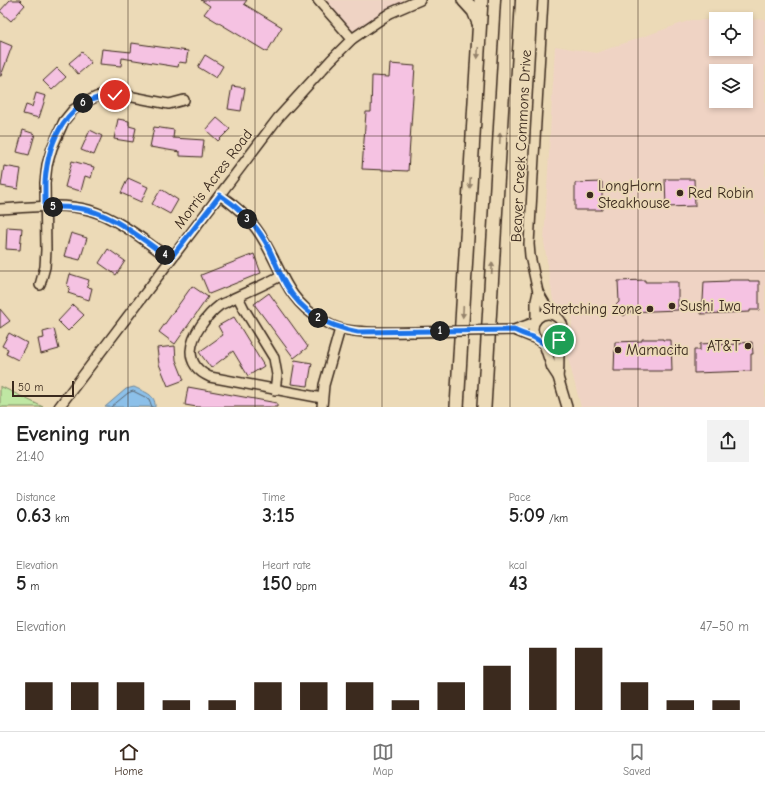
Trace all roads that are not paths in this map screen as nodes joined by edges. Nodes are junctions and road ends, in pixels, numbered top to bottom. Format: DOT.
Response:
graph roads {
  1 [pos="318,0"];
  2 [pos="420,0"];
  3 [pos="464,0"];
  4 [pos="481,0"];
  5 [pos="508,0"];
  6 [pos="543,0"];
  7 [pos="480,27"];
  8 [pos="352,39"];
  9 [pos="184,100"];
  10 [pos="220,195"];
  11 [pos="45,207"];
  12 [pos="0,209"];
  13 [pos="170,259"];
  14 [pos="282,275"];
  15 [pos="40,285"];
  16 [pos="538,292"];
  17 [pos="238,297"];
  18 [pos="551,314"];
  19 [pos="535,322"];
  20 [pos="340,329"];
  21 [pos="514,330"];
  22 [pos="536,339"];
  23 [pos="559,340"];
  24 [pos="544,344"];
  25 [pos="558,377"];
  26 [pos="275,390"];
  27 [pos="322,402"];
  28 [pos="59,407"];
  29 [pos="457,407"];
  30 [pos="484,407"];
  31 [pos="567,407"];
  1 -- 8 [label="street"];
  2 -- 8 [label="street, Morris Acres Road"];
  3 -- 7 [label="highway"];
  4 -- 7 [label="highway"];
  30 -- 5 [label="highway, one-way"];
  6 -- 16 [label="street, Beaver Creek Commons Drive"];
  7 -- 29 [label="highway, one-way"];
  8 -- 10 [label="street, Morris Acres Road"];
  9 -- 11 [label="street"];
  10 -- 13 [label="street, Morris Acres Road"];
  10 -- 14 [label="street"];
  11 -- 12 [label="street"];
  11 -- 13 [label="street"];
  11 -- 15 [label="street"];
  13 -- 28 [label="street, Morris Acres Road"];
  14 -- 17 [label="street"];
  14 -- 20 [label="street"];
  16 -- 18 [label="street, Beaver Creek Commons Drive"];
  16 -- 19 [label="street, Beaver Creek Commons Drive"];
  17 -- 26 [label="street"];
  17 -- 26 [label="street"];
  18 -- 19 [label="street"];
  18 -- 23 [label="street"];
  19 -- 21 [label="street"];
  19 -- 22 [label="street"];
  20 -- 21 [label="street, bridge"];
  20 -- 27 [label="street"];
  21 -- 22 [label="street"];
  22 -- 24 [label="street"];
  23 -- 24 [label="street"];
  23 -- 25 [label="street"];
  24 -- 25 [label="street"];
  25 -- 31 [label="street"];
  26 -- 27 [label="street"];
}
